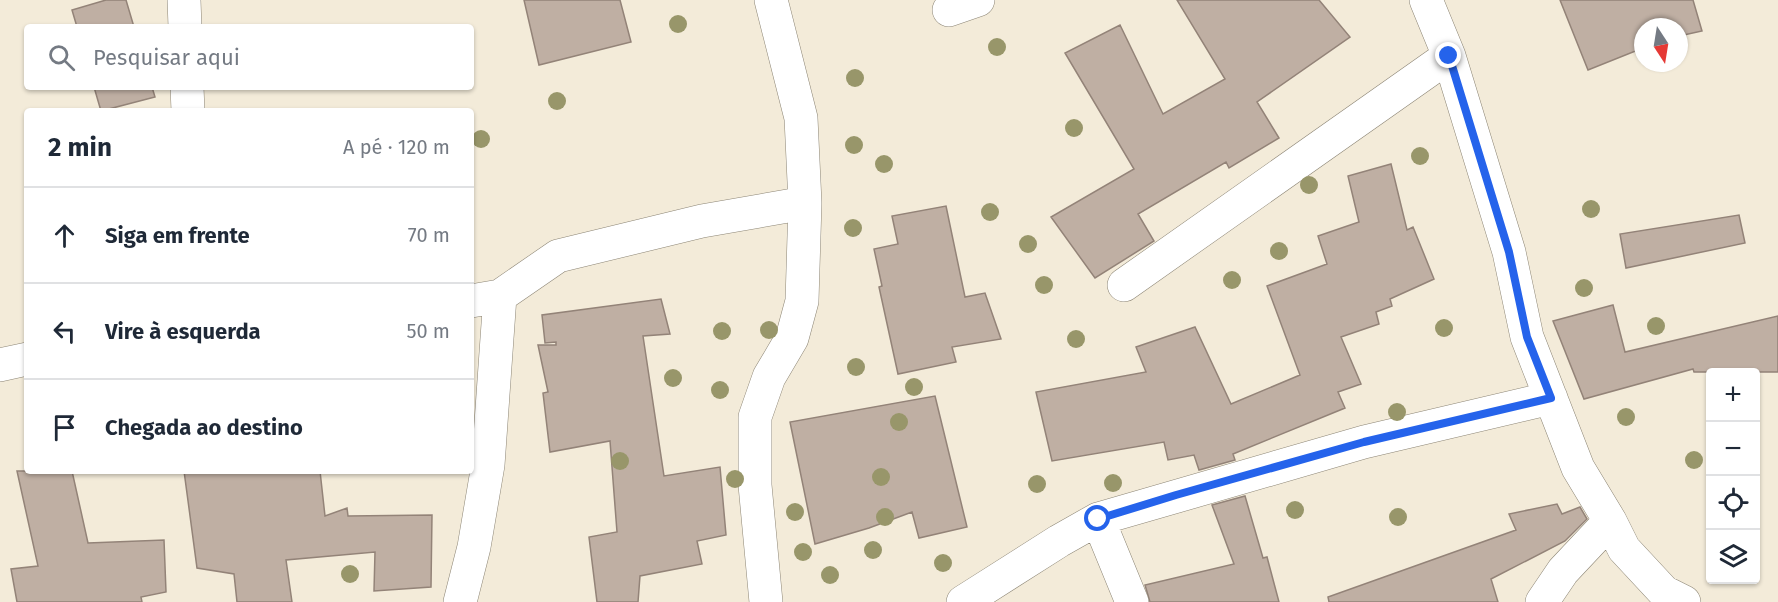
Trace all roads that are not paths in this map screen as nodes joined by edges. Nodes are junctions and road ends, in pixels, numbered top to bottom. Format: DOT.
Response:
graph roads {
  1 [pos="184,0"];
  2 [pos="771,0"];
  3 [pos="1426,0"];
  4 [pos="185,24"];
  5 [pos="1449,56"];
  6 [pos="187,90"];
  7 [pos="188,108"];
  8 [pos="805,203"];
  9 [pos="1124,285"];
  10 [pos="485,298"];
  11 [pos="24,360"];
  12 [pos="0,365"];
  13 [pos="1551,398"];
  14 [pos="1098,519"];
  15 [pos="1610,521"];
  16 [pos="460,602"];
  17 [pos="766,602"];
  18 [pos="963,602"];
  19 [pos="1132,602"];
  20 [pos="1542,602"];
  21 [pos="1684,602"];
  1 -- 4 [label="street"];
  2 -- 8 [label="street"];
  3 -- 5 [label="street"];
  5 -- 9 [label="street"];
  5 -- 13 [label="street"];
  6 -- 7 [label="street"];
  8 -- 10 [label="street"];
  8 -- 17 [label="street"];
  10 -- 16 [label="street"];
  11 -- 12 [label="street"];
  13 -- 14 [label="street"];
  13 -- 15 [label="street"];
  14 -- 18 [label="street"];
  14 -- 19 [label="street"];
  15 -- 20 [label="street"];
  15 -- 21 [label="street"];
}
